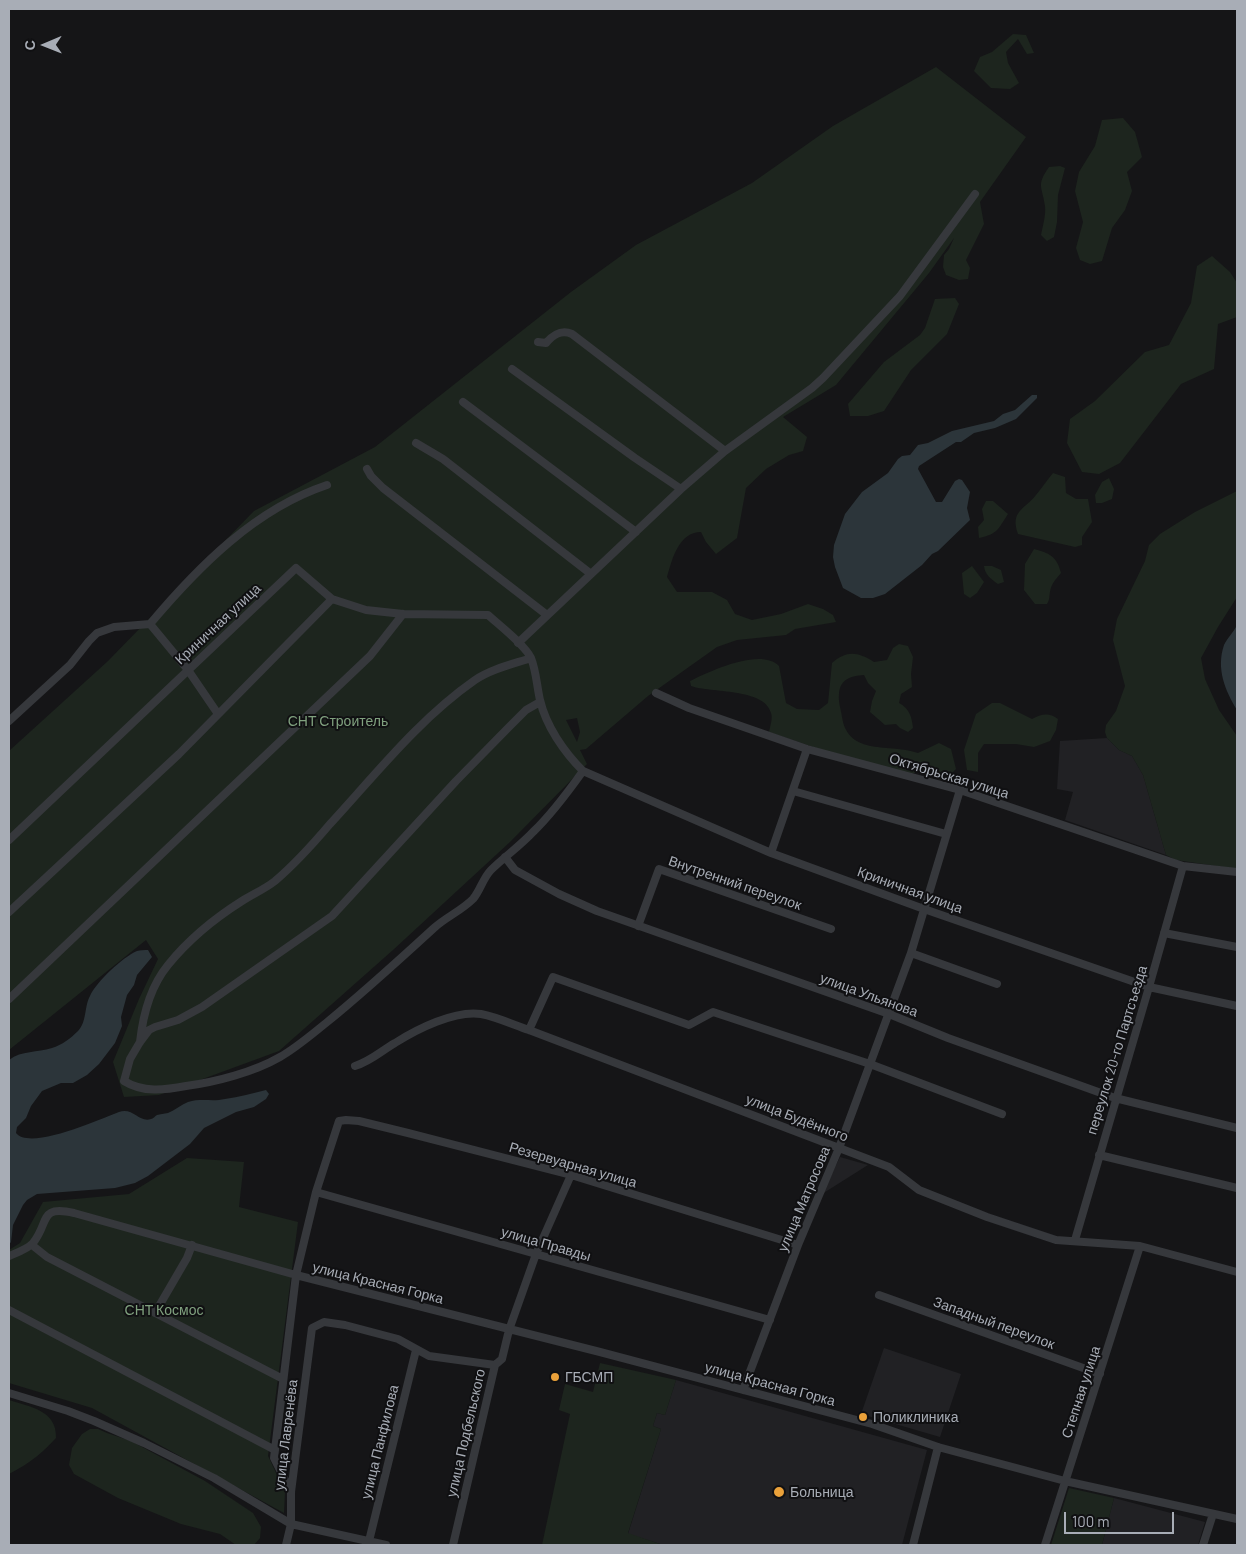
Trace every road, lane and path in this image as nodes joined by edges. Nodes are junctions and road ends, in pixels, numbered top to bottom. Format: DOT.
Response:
graph roads {
  1 [pos="975,194"];
  2 [pos="538,342"];
  3 [pos="512,369"];
  4 [pos="463,402"];
  5 [pos="416,443"];
  6 [pos="725,451"];
  7 [pos="368,469"];
  8 [pos="327,485"];
  9 [pos="681,489"];
  10 [pos="636,532"];
  11 [pos="591,574"];
  12 [pos="332,599"];
  13 [pos="403,614"];
  14 [pos="547,615"];
  15 [pos="150,624"];
  16 [pos="518,643"];
  17 [pos="531,658"];
  18 [pos="188,670"];
  19 [pos="656,693"];
  20 [pos="540,702"];
  21 [pos="218,714"];
  22 [pos="9,721"];
  23 [pos="807,749"];
  24 [pos="584,771"];
  25 [pos="960,790"];
  26 [pos="793,791"];
  27 [pos="946,834"];
  28 [pos="9,840"];
  29 [pos="770,854"];
  30 [pos="505,857"];
  31 [pos="1182,866"];
  32 [pos="1237,872"];
  33 [pos="924,909"];
  34 [pos="9,912"];
  35 [pos="638,926"];
  36 [pos="831,929"];
  37 [pos="1164,933"];
  38 [pos="1237,947"];
  39 [pos="911,953"];
  40 [pos="997,984"];
  41 [pos="1149,987"];
  42 [pos="9,999"];
  43 [pos="1237,1006"];
  44 [pos="889,1014"];
  45 [pos="529,1030"];
  46 [pos="140,1042"];
  47 [pos="870,1064"];
  48 [pos="356,1066"];
  49 [pos="1115,1098"];
  50 [pos="1002,1114"];
  51 [pos="1237,1128"];
  52 [pos="839,1148"];
  53 [pos="1099,1155"];
  54 [pos="570,1175"];
  55 [pos="1237,1188"];
  56 [pos="316,1192"];
  57 [pos="1075,1240"];
  58 [pos="32,1245"];
  59 [pos="192,1245"];
  60 [pos="798,1245"];
  61 [pos="1140,1246"];
  62 [pos="536,1254"];
  63 [pos="9,1256"];
  64 [pos="1237,1272"];
  65 [pos="296,1275"];
  66 [pos="879,1295"];
  67 [pos="9,1310"];
  68 [pos="155,1313"];
  69 [pos="770,1320"];
  70 [pos="509,1330"];
  71 [pos="416,1350"];
  72 [pos="495,1365"];
  73 [pos="1100,1374"];
  74 [pos="283,1379"];
  75 [pos="743,1390"];
  76 [pos="9,1393"];
  77 [pos="938,1447"];
  78 [pos="275,1450"];
  79 [pos="1065,1480"];
  80 [pos="291,1492"];
  81 [pos="1213,1514"];
  82 [pos="1237,1519"];
  83 [pos="290,1524"];
  84 [pos="369,1541"];
  85 [pos="286,1545"];
  86 [pos="386,1545"];
  87 [pos="453,1545"];
  88 [pos="913,1545"];
  89 [pos="1045,1545"];
  90 [pos="1203,1545"];
  1 -- 6 [label="street"];
  2 -- 6 [label="street"];
  3 -- 9 [label="street"];
  4 -- 10 [label="street"];
  5 -- 11 [label="street"];
  6 -- 9 [label="street"];
  7 -- 14 [label="street"];
  8 -- 15 [label="street"];
  9 -- 10 [label="street"];
  10 -- 11 [label="street"];
  11 -- 14 [label="street"];
  12 -- 13 [label="street, Криничная улица"];
  12 -- 18 [label="street, Криничная улица"];
  12 -- 21 [label="street"];
  13 -- 16 [label="street, Криничная улица"];
  13 -- 42 [label="street"];
  14 -- 16 [label="street"];
  15 -- 18 [label="street"];
  15 -- 22 [label="street"];
  16 -- 17 [label="street"];
  17 -- 20 [label="street"];
  17 -- 46 [label="street"];
  18 -- 21 [label="street"];
  18 -- 28 [label="street, Криничная улица"];
  19 -- 23 [label="street, Октябрьская улица"];
  20 -- 24 [label="street"];
  20 -- 46 [label="street"];
  21 -- 34 [label="street"];
  23 -- 25 [label="street, Октябрьская улица"];
  23 -- 26 [label="street"];
  24 -- 29 [label="street, Криничная улица"];
  24 -- 30 [label="street"];
  25 -- 27 [label="street, улица Матросова"];
  25 -- 31 [label="street, Октябрьская улица"];
  26 -- 27 [label="street"];
  26 -- 29 [label="street"];
  27 -- 33 [label="street, улица Матросова"];
  29 -- 33 [label="street, Криничная улица"];
  30 -- 35 [label="street, улица Ульянова"];
  30 -- 46 [label="street"];
  31 -- 32 [label="street, Октябрьская улица"];
  31 -- 37 [label="street, переулок 20-го Партсъезда"];
  33 -- 39 [label="street, улица Матросова"];
  33 -- 41 [label="street, Криничная улица"];
  35 -- 36 [label="street, Внутренний переулок"];
  35 -- 44 [label="street, улица Ульянова"];
  37 -- 38 [label="street"];
  37 -- 41 [label="street, переулок 20-го Партсъезда"];
  39 -- 40 [label="street"];
  39 -- 44 [label="street, улица Матросова"];
  41 -- 43 [label="street, Криничная улица"];
  41 -- 49 [label="street, переулок 20-го Партсъезда"];
  44 -- 47 [label="street, улица Матросова"];
  44 -- 49 [label="street, улица Ульянова"];
  45 -- 47 [label="street"];
  45 -- 48 [label="street, улица Будённого"];
  45 -- 52 [label="street, улица Будённого"];
  47 -- 50 [label="street"];
  47 -- 52 [label="street, улица Матросова"];
  49 -- 51 [label="street, улица Ульянова"];
  49 -- 53 [label="street, переулок 20-го Партсъезда"];
  52 -- 57 [label="street, улица Будённого"];
  52 -- 60 [label="street, улица Матросова"];
  53 -- 55 [label="street"];
  53 -- 57 [label="street, переулок 20-го Партсъезда"];
  54 -- 56 [label="street, Резервуарная улица"];
  54 -- 60 [label="street, Резервуарная улица"];
  54 -- 62 [label="street, улица Подбельского"];
  56 -- 62 [label="street, улица Правды"];
  56 -- 65 [label="street"];
  57 -- 61 [label="street, улица Будённого"];
  58 -- 59 [label="street, улица Красная Горка"];
  58 -- 63 [label="street"];
  58 -- 68 [label="street"];
  59 -- 65 [label="street, улица Красная Горка"];
  59 -- 68 [label="street"];
  60 -- 69 [label="street, улица Матросова"];
  61 -- 64 [label="street, улица Будённого"];
  61 -- 73 [label="street, Степная улица"];
  62 -- 69 [label="street, улица Правды"];
  62 -- 70 [label="street, улица Подбельского"];
  65 -- 70 [label="street, улица Красная Горка"];
  65 -- 74 [label="street"];
  66 -- 73 [label="street, Западный переулок"];
  67 -- 78 [label="street"];
  68 -- 74 [label="street"];
  69 -- 75 [label="street, улица Матросова"];
  70 -- 72 [label="street, улица Подбельского"];
  70 -- 75 [label="street, улица Красная Горка"];
  71 -- 72 [label="street"];
  71 -- 80 [label="street, улица Лавренёва"];
  71 -- 84 [label="street, улица Панфилова"];
  72 -- 87 [label="street, улица Подбельского"];
  73 -- 79 [label="street, Степная улица"];
  74 -- 78 [label="street"];
  75 -- 77 [label="street, улица Красная Горка"];
  76 -- 83 [label="street"];
  77 -- 79 [label="street, улица Красная Горка"];
  77 -- 88 [label="street"];
  78 -- 80 [label="street"];
  79 -- 81 [label="street, улица Красная Горка"];
  79 -- 89 [label="street, Степная улица"];
  80 -- 83 [label="street, улица Лавренёва"];
  81 -- 82 [label="street, улица Красная Горка"];
  81 -- 90 [label="street"];
  83 -- 84 [label="street"];
  83 -- 85 [label="street, улица Лавренёва"];
  84 -- 86 [label="street"];
}
